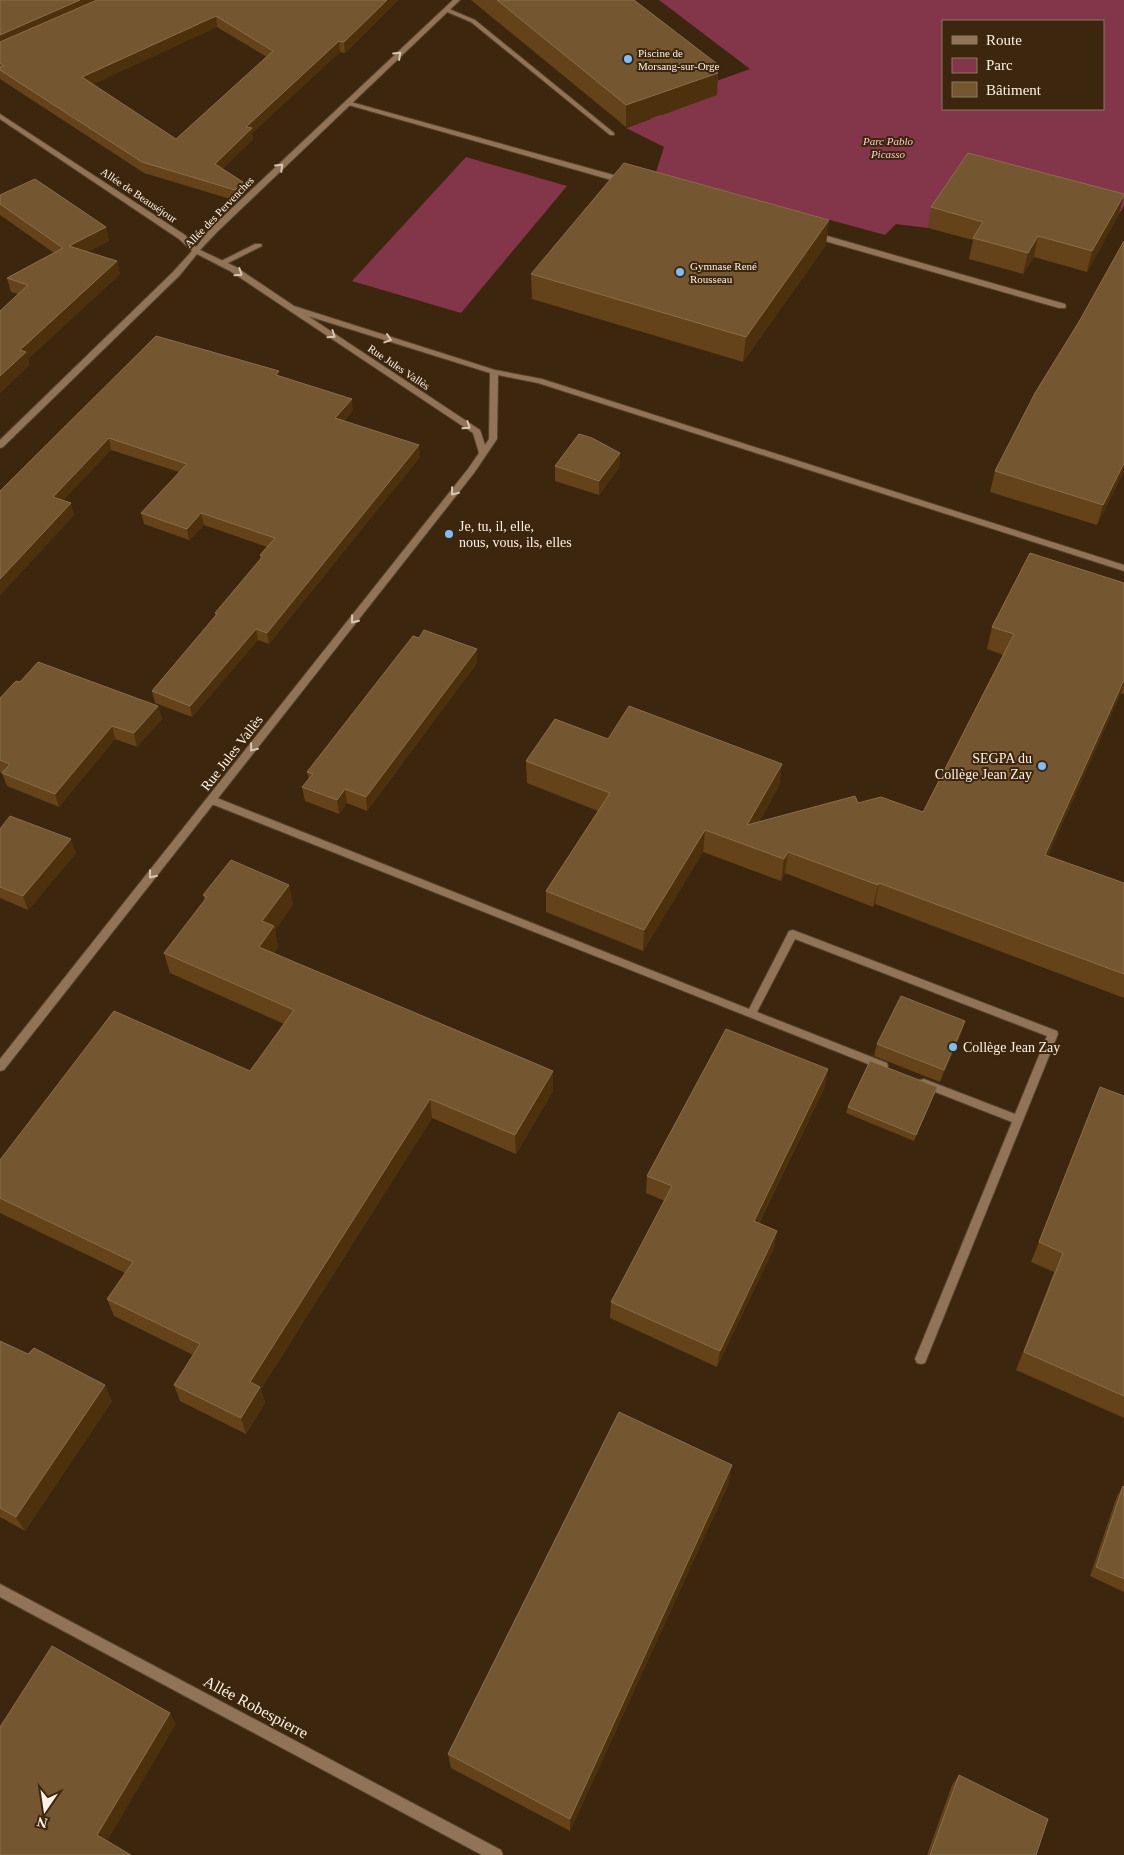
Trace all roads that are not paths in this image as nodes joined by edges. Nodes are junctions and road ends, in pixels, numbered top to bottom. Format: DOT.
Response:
graph roads {
  1 [pos="457,0"];
  2 [pos="446,10"];
  3 [pos="347,103"];
  4 [pos="0,116"];
  5 [pos="612,134"];
  6 [pos="637,185"];
  7 [pos="807,233"];
  8 [pos="258,246"];
  9 [pos="196,251"];
  10 [pos="220,263"];
  11 [pos="1062,306"];
  12 [pos="292,308"];
  13 [pos="494,372"];
  14 [pos="0,444"];
  15 [pos="483,453"];
  16 [pos="1124,568"];
  17 [pos="212,800"];
  18 [pos="751,1014"];
  19 [pos="0,1067"];
  20 [pos="889,1069"];
  21 [pos="917,1080"];
  22 [pos="1018,1120"];
  23 [pos="921,1359"];
  24 [pos="0,1590"];
  25 [pos="496,1855"];
  1 -- 2 [label="street, Allée des Pervenches"];
  3 -- 2 [label="street, Allée des Pervenches, one-way"];
  2 -- 5 [label="street"];
  3 -- 6 [label="street"];
  9 -- 3 [label="street, Allée des Pervenches, one-way"];
  4 -- 9 [label="street, Allée de Beauséjour"];
  7 -- 11 [label="street"];
  8 -- 10 [label="street"];
  9 -- 10 [label="street, Allée de Beauséjour"];
  9 -- 14 [label="street, Allée des Pervenches"];
  10 -- 12 [label="street, Allée de Beauséjour, one-way"];
  12 -- 13 [label="street, one-way"];
  12 -- 15 [label="street, Rue Jules Vallès, one-way"];
  13 -- 15 [label="street, Rue Jules Vallès"];
  13 -- 16 [label="street"];
  15 -- 17 [label="street, Rue Jules Vallès, one-way"];
  17 -- 18 [label="street"];
  17 -- 19 [label="street, Rue Jules Vallès, one-way"];
  18 -- 20 [label="street"];
  18 -- 22 [label="street"];
  21 -- 22 [label="street"];
  22 -- 23 [label="street"];
  24 -- 25 [label="street, Allée Robespierre"];
}
